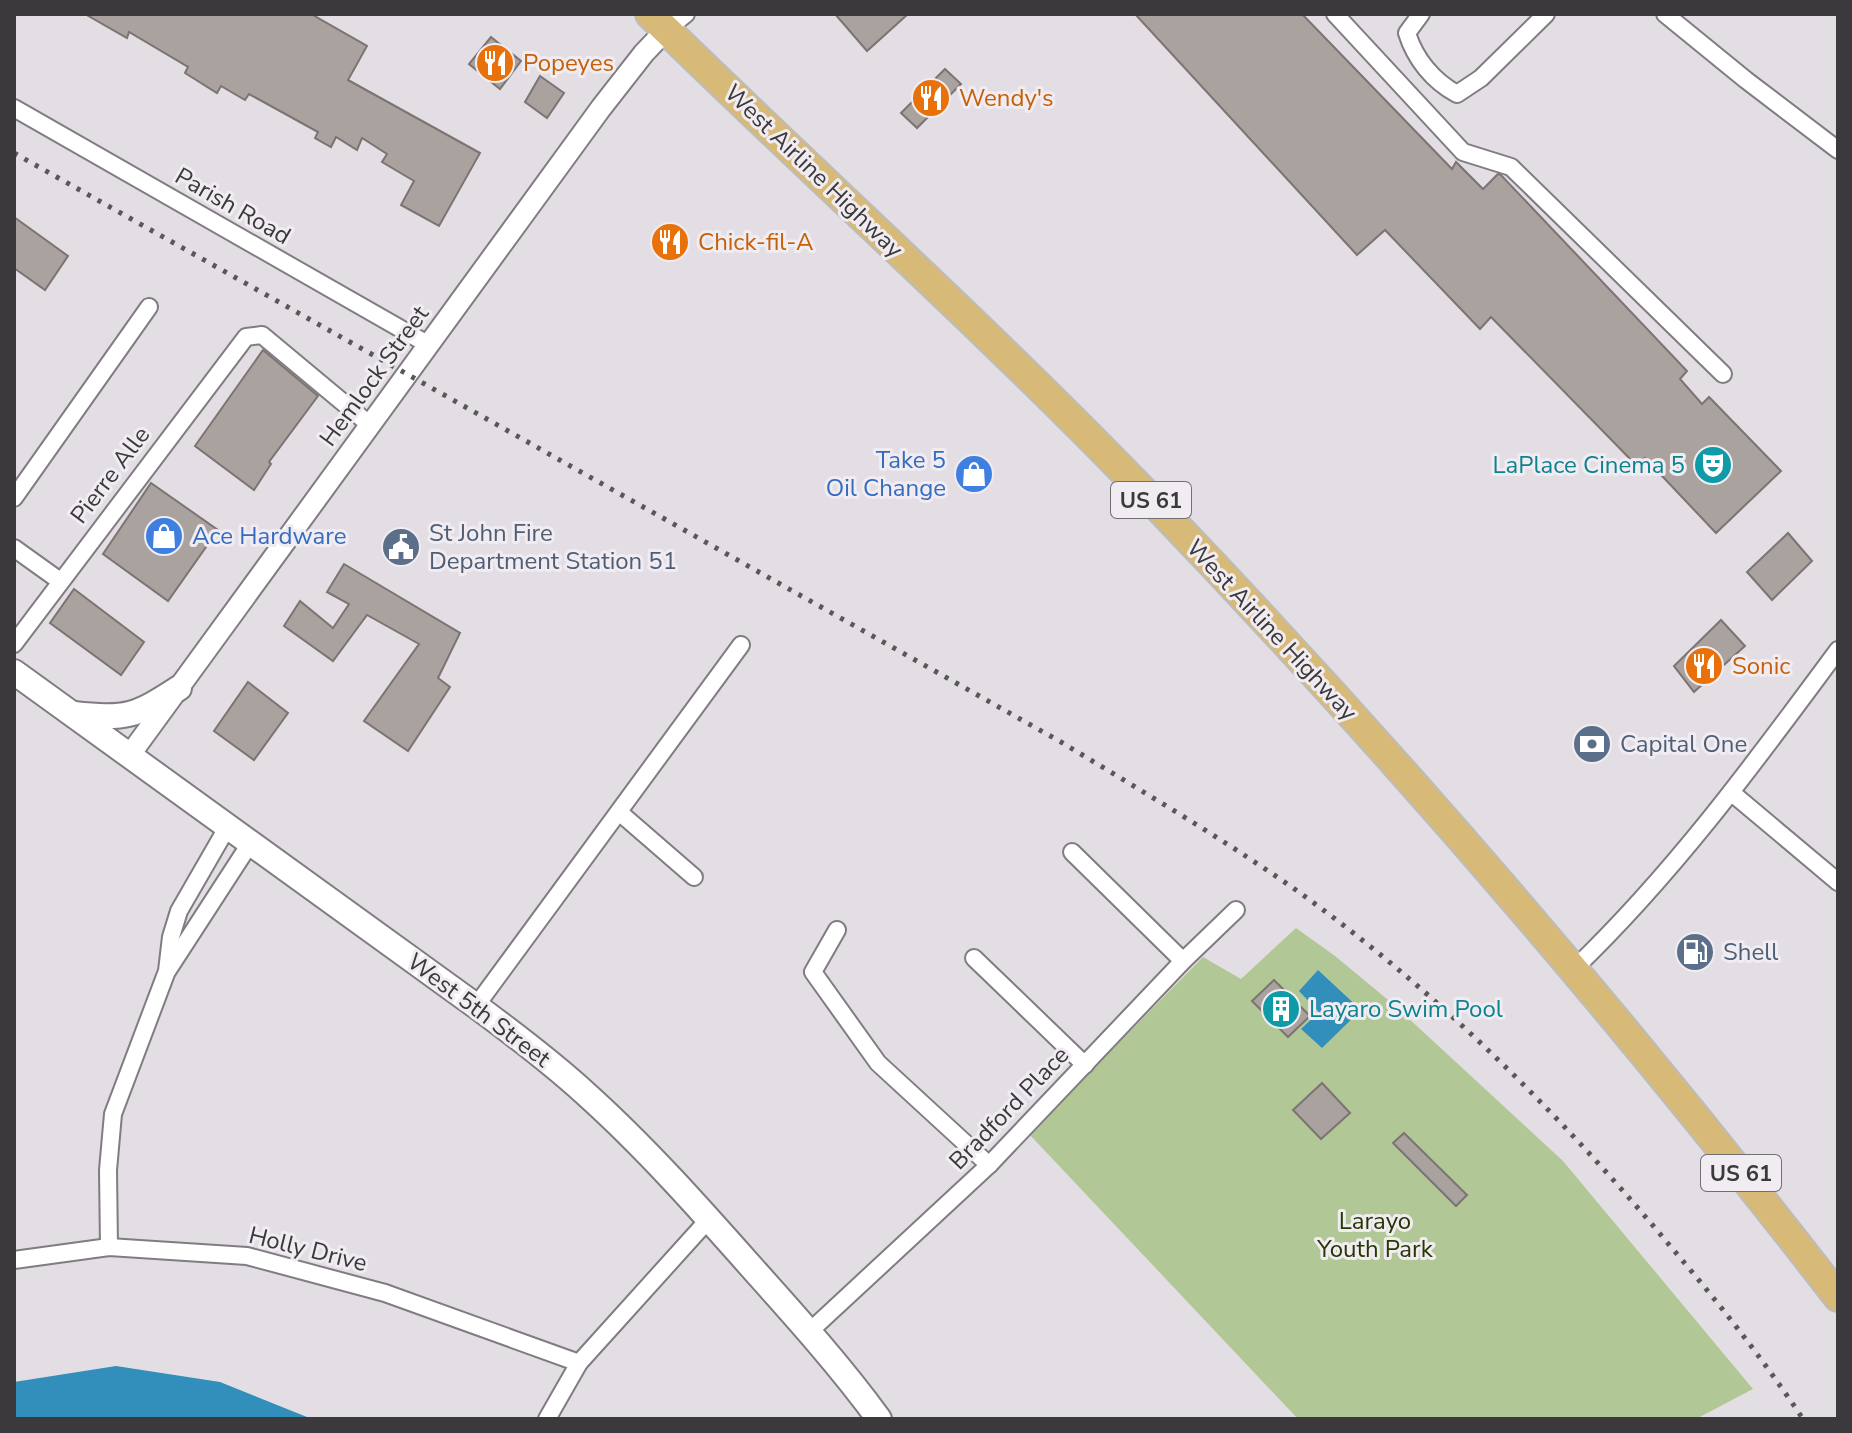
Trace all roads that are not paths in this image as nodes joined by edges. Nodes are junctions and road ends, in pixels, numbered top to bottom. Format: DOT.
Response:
graph roads {
  1 [pos="1335,14"];
  2 [pos="1421,14"];
  3 [pos="1546,14"];
  4 [pos="1665,14"];
  5 [pos="667,19"];
  6 [pos="14,108"];
  7 [pos="1838,150"];
  8 [pos="149,307"];
  9 [pos="429,345"];
  10 [pos="1723,374"];
  11 [pos="370,425"];
  12 [pos="14,498"];
  13 [pos="14,548"];
  14 [pos="60,581"];
  15 [pos="14,644"];
  16 [pos="741,645"];
  17 [pos="1838,650"];
  18 [pos="14,672"];
  19 [pos="179,688"];
  20 [pos="73,714"];
  21 [pos="129,756"];
  22 [pos="1732,793"];
  23 [pos="619,812"];
  24 [pos="228,826"];
  25 [pos="251,842"];
  26 [pos="1072,852"];
  27 [pos="694,877"];
  28 [pos="1837,881"];
  29 [pos="1236,910"];
  30 [pos="837,930"];
  31 [pos="974,958"];
  32 [pos="1183,961"];
  33 [pos="1574,969"];
  34 [pos="167,971"];
  35 [pos="476,1006"];
  36 [pos="1085,1065"];
  37 [pos="989,1165"];
  38 [pos="709,1219"];
  39 [pos="109,1247"];
  40 [pos="14,1260"];
  41 [pos="1838,1297"];
  42 [pos="809,1332"];
  43 [pos="579,1363"];
  44 [pos="547,1419"];
  45 [pos="879,1419"];
  1 -- 10 [label="street"];
  2 -- 3 [label="street"];
  4 -- 7 [label="street"];
  5 -- 9 [label="street, Hemlock Street"];
  5 -- 33 [label="highway, West Airline Highway / US 61"];
  6 -- 9 [label="street, Parish Road"];
  8 -- 12 [label="street"];
  9 -- 11 [label="street, Hemlock Street"];
  11 -- 14 [label="street, Pierre Alle"];
  11 -- 19 [label="street, Hemlock Street"];
  13 -- 14 [label="street"];
  14 -- 15 [label="street, Pierre Alle"];
  16 -- 23 [label="street"];
  17 -- 22 [label="street"];
  18 -- 20 [label="main road, West 5th Street"];
  19 -- 20 [label="main road"];
  19 -- 21 [label="street, Hemlock Street"];
  20 -- 21 [label="main road, West 5th Street"];
  21 -- 24 [label="main road, West 5th Street"];
  22 -- 28 [label="street"];
  22 -- 33 [label="street"];
  23 -- 27 [label="street"];
  23 -- 35 [label="street"];
  24 -- 25 [label="main road, West 5th Street"];
  24 -- 34 [label="street"];
  25 -- 34 [label="street"];
  25 -- 35 [label="main road, West 5th Street"];
  26 -- 32 [label="street"];
  29 -- 32 [label="street, Bradford Place"];
  30 -- 37 [label="street"];
  31 -- 36 [label="street"];
  32 -- 36 [label="street, Bradford Place"];
  33 -- 41 [label="highway, West Airline Highway / US 61"];
  34 -- 39 [label="street"];
  35 -- 38 [label="main road, West 5th Street"];
  36 -- 37 [label="street, Bradford Place"];
  37 -- 42 [label="street, Bradford Place"];
  38 -- 42 [label="main road, West 5th Street"];
  38 -- 43 [label="street"];
  39 -- 40 [label="street, Holly Drive"];
  39 -- 43 [label="street, Holly Drive"];
  42 -- 45 [label="main road, West 5th Street"];
  43 -- 44 [label="street"];
}
